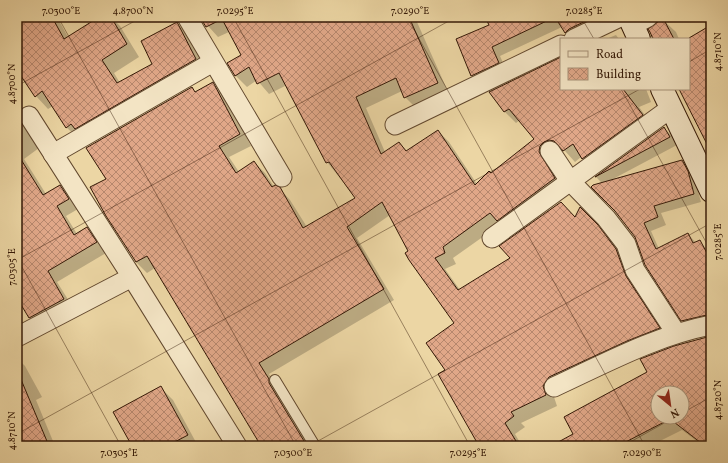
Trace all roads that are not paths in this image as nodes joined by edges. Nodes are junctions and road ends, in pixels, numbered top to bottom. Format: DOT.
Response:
graph roads {
  1 [pos="187,17"];
  2 [pos="634,23"];
  3 [pos="578,38"];
  4 [pos="560,45"];
  5 [pos="213,62"];
  6 [pos="667,99"];
  7 [pos="29,116"];
  8 [pos="394,125"];
  9 [pos="550,151"];
  10 [pos="53,154"];
  11 [pos="282,177"];
  12 [pos="570,181"];
  13 [pos="711,191"];
  14 [pos="492,238"];
  15 [pos="132,277"];
  16 [pos="711,325"];
  17 [pos="676,333"];
  18 [pos="17,337"];
  19 [pos="276,380"];
  20 [pos="554,387"];
  21 [pos="237,446"];
  22 [pos="315,446"];
  1 -- 5 [label="street"];
  2 -- 3 [label="street"];
  4 -- 8 [label="street"];
  5 -- 10 [label="street"];
  5 -- 11 [label="street"];
  6 -- 12 [label="street"];
  6 -- 13 [label="main road"];
  7 -- 10 [label="street"];
  9 -- 12 [label="street"];
  10 -- 15 [label="street"];
  12 -- 14 [label="street"];
  12 -- 17 [label="street"];
  15 -- 18 [label="street"];
  15 -- 21 [label="street"];
  16 -- 17 [label="street"];
  17 -- 20 [label="street"];
  19 -- 22 [label="lane"];
}
